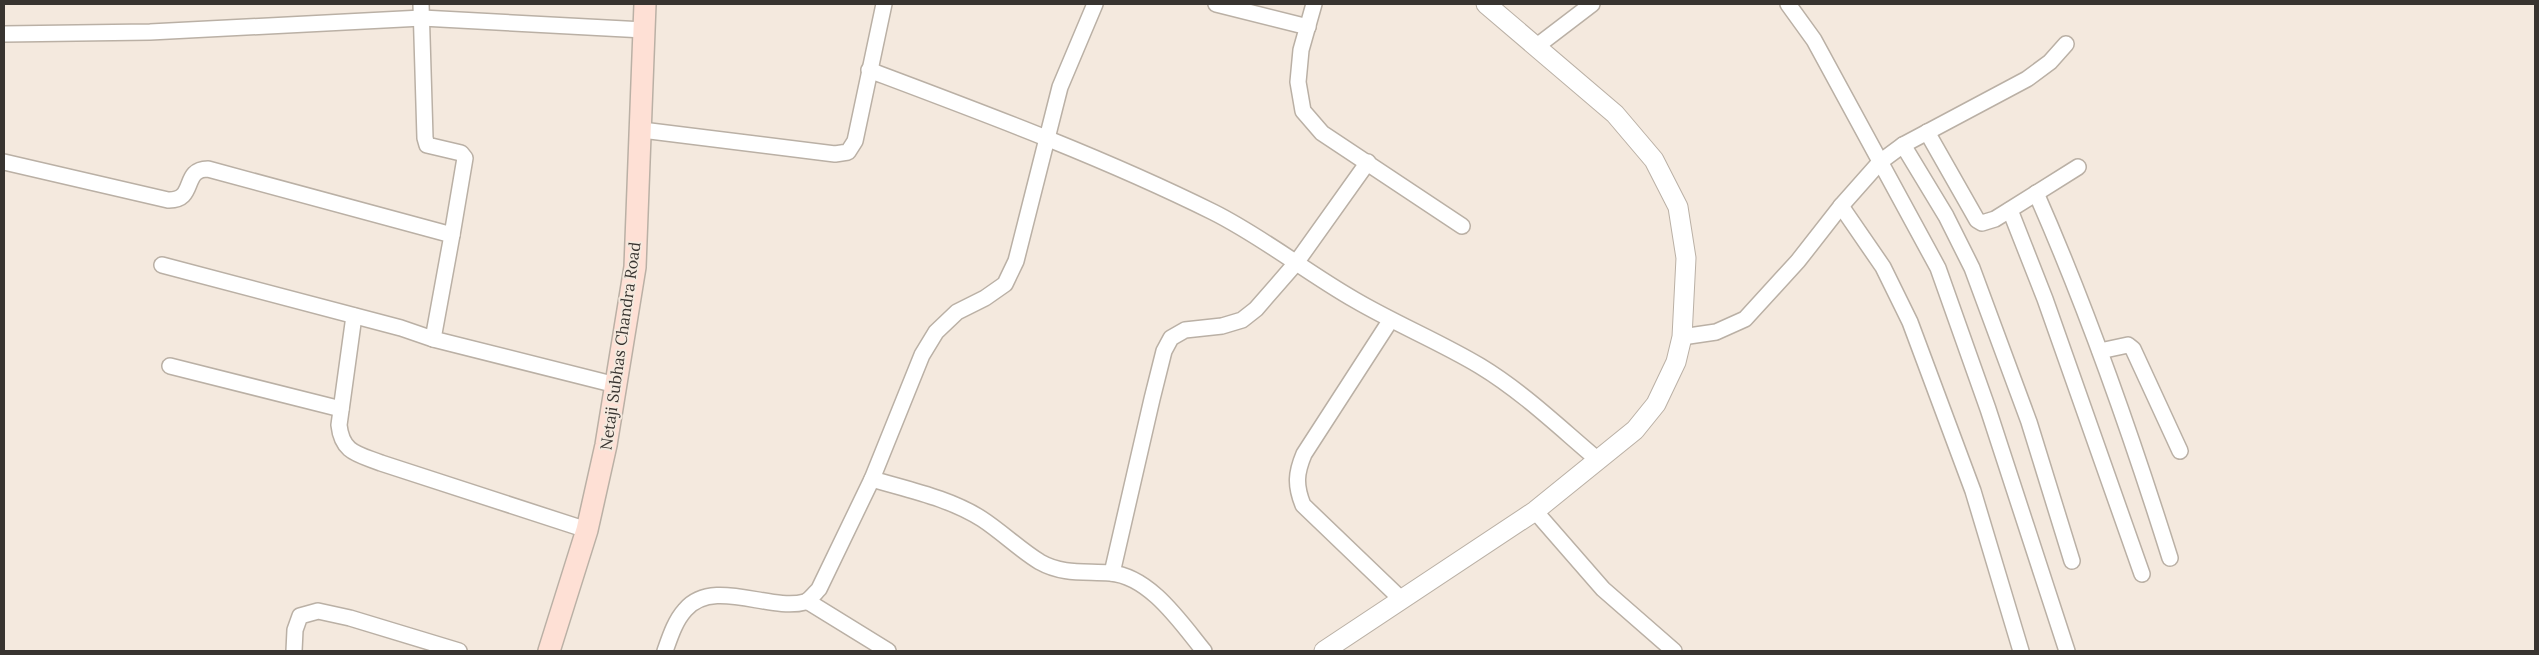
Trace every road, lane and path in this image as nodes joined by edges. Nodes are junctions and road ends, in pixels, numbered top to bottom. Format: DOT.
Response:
graph roads {
  1 [pos="645,4"];
  2 [pos="884,4"];
  3 [pos="1095,4"];
  4 [pos="1216,4"];
  5 [pos="1314,4"];
  6 [pos="1486,4"];
  7 [pos="1592,4"];
  8 [pos="1788,4"];
  9 [pos="421,11"];
  10 [pos="1308,26"];
  11 [pos="644,30"];
  12 [pos="4,34"];
  13 [pos="2066,44"];
  14 [pos="1537,46"];
  15 [pos="869,70"];
  16 [pos="642,130"];
  17 [pos="1927,132"];
  18 [pos="1049,137"];
  19 [pos="1903,145"];
  20 [pos="4,162"];
  21 [pos="1368,162"];
  22 [pos="1880,162"];
  23 [pos="2078,167"];
  24 [pos="2036,193"];
  25 [pos="1841,206"];
  26 [pos="2010,210"];
  27 [pos="1462,226"];
  28 [pos="452,236"];
  29 [pos="1296,263"];
  30 [pos="162,264"];
  31 [pos="354,316"];
  32 [pos="1390,320"];
  33 [pos="1682,336"];
  34 [pos="433,339"];
  35 [pos="2100,351"];
  36 [pos="170,366"];
  37 [pos="616,385"];
  38 [pos="341,410"];
  39 [pos="2180,451"];
  40 [pos="1598,460"];
  41 [pos="872,478"];
  42 [pos="1535,511"];
  43 [pos="587,530"];
  44 [pos="2170,558"];
  45 [pos="2072,561"];
  46 [pos="1112,573"];
  47 [pos="2142,574"];
  48 [pos="1401,599"];
  49 [pos="807,601"];
  50 [pos="294,651"];
  51 [pos="459,651"];
  52 [pos="549,651"];
  53 [pos="665,651"];
  54 [pos="888,651"];
  55 [pos="1204,651"];
  56 [pos="1324,651"];
  57 [pos="1674,651"];
  58 [pos="2021,651"];
  59 [pos="2067,651"];
  1 -- 11 [label="main road, Netaji Subhas Chandra Road"];
  2 -- 15 [label="street"];
  3 -- 18 [label="street"];
  4 -- 10 [label="street"];
  5 -- 10 [label="street"];
  6 -- 14 [label="street"];
  7 -- 14 [label="street"];
  8 -- 22 [label="street"];
  9 -- 11 [label="street"];
  9 -- 12 [label="street"];
  9 -- 28 [label="street"];
  10 -- 21 [label="street"];
  11 -- 16 [label="main road, Netaji Subhas Chandra Road"];
  13 -- 17 [label="street"];
  14 -- 33 [label="street"];
  15 -- 16 [label="street"];
  15 -- 18 [label="street"];
  16 -- 37 [label="main road, Netaji Subhas Chandra Road"];
  17 -- 19 [label="street"];
  17 -- 26 [label="street"];
  18 -- 29 [label="street"];
  18 -- 41 [label="street"];
  19 -- 22 [label="street"];
  19 -- 45 [label="street"];
  20 -- 28 [label="street"];
  21 -- 27 [label="street"];
  21 -- 29 [label="street"];
  22 -- 25 [label="street"];
  22 -- 59 [label="street"];
  23 -- 24 [label="street"];
  24 -- 26 [label="street"];
  24 -- 35 [label="street"];
  25 -- 33 [label="street"];
  25 -- 58 [label="street"];
  26 -- 47 [label="street"];
  28 -- 34 [label="street"];
  29 -- 32 [label="street"];
  29 -- 46 [label="street"];
  30 -- 31 [label="street"];
  31 -- 34 [label="street"];
  31 -- 38 [label="street"];
  32 -- 40 [label="street"];
  32 -- 48 [label="street"];
  33 -- 40 [label="street"];
  34 -- 37 [label="street"];
  35 -- 39 [label="street"];
  35 -- 44 [label="street"];
  36 -- 38 [label="street"];
  37 -- 43 [label="main road, Netaji Subhas Chandra Road"];
  38 -- 43 [label="street"];
  40 -- 42 [label="street"];
  41 -- 46 [label="street"];
  41 -- 49 [label="street"];
  42 -- 48 [label="street"];
  42 -- 57 [label="street"];
  43 -- 52 [label="main road, Netaji Subhas Chandra Road"];
  46 -- 55 [label="street"];
  48 -- 56 [label="street"];
  49 -- 53 [label="street"];
  49 -- 54 [label="street"];
  50 -- 51 [label="street"];
}
